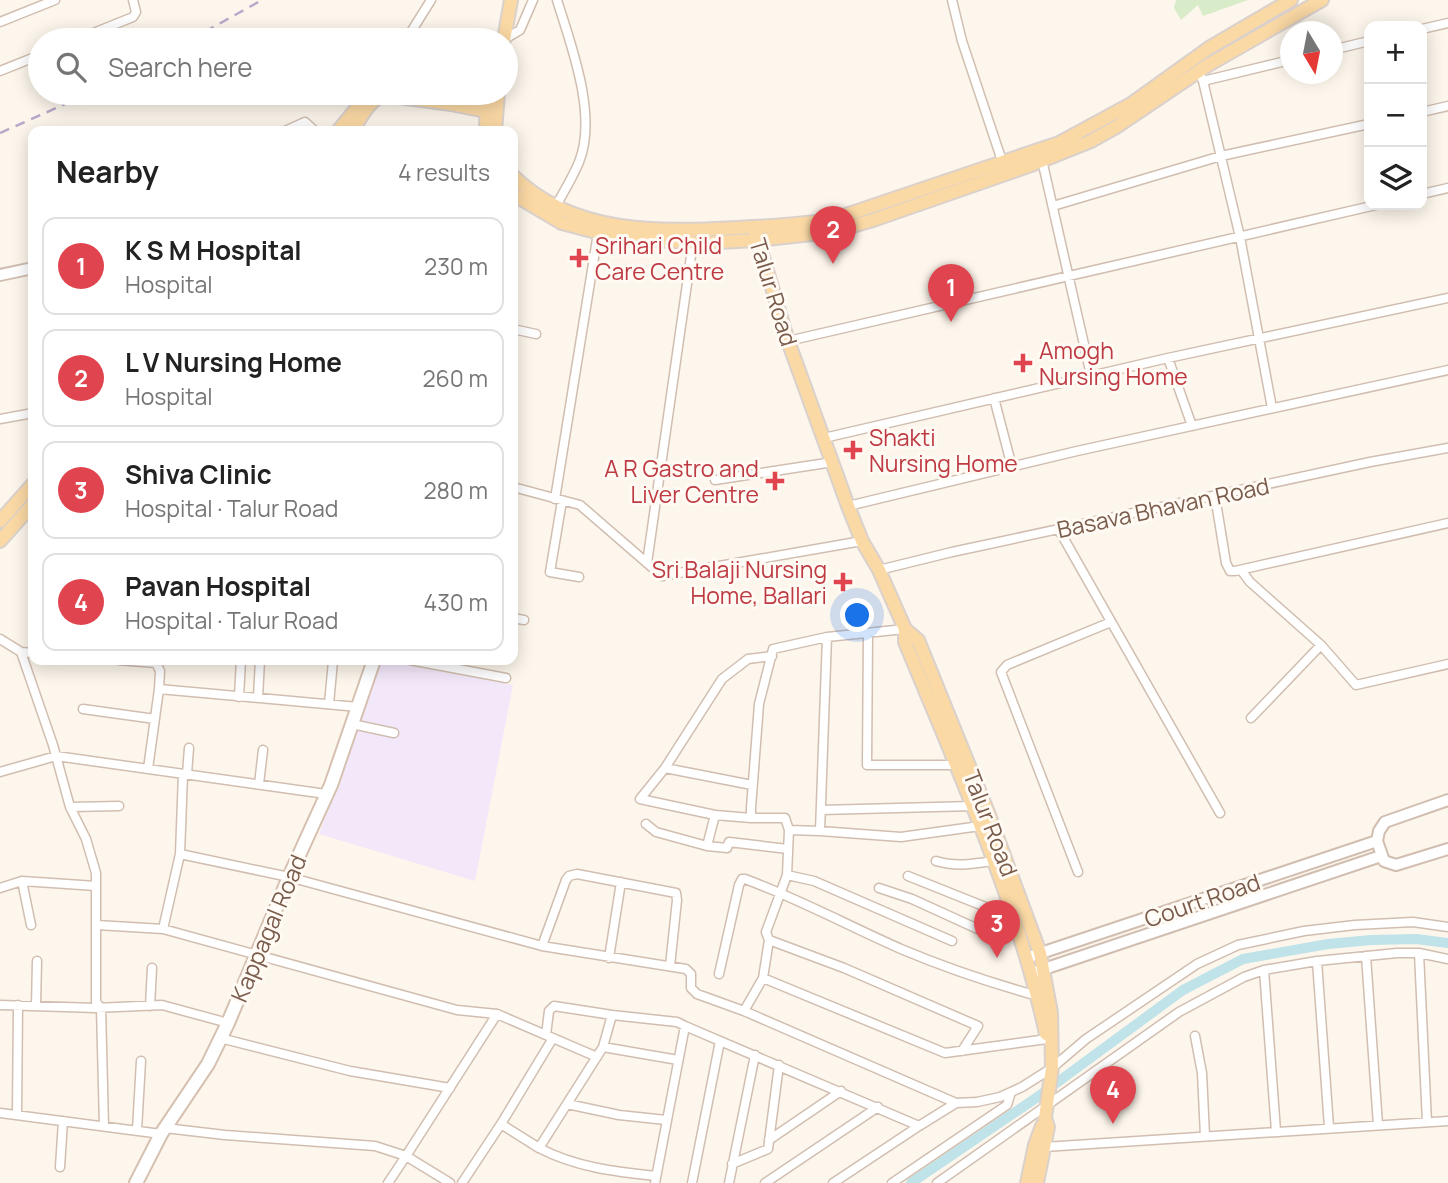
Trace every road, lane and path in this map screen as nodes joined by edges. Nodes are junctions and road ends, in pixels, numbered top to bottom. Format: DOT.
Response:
graph roads {
  1 [pos="55,0"];
  2 [pos="133,0"];
  3 [pos="431,0"];
  4 [pos="511,0"];
  5 [pos="533,0"];
  6 [pos="558,0"];
  7 [pos="952,0"];
  8 [pos="1291,0"];
  9 [pos="1322,0"];
  10 [pos="0,22"];
  11 [pos="1448,23"];
  12 [pos="106,28"];
  13 [pos="414,28"];
  14 [pos="507,28"];
  15 [pos="1427,28"];
  16 [pos="518,31"];
  17 [pos="1364,42"];
  18 [pos="1343,47"];
  19 [pos="1197,57"];
  20 [pos="28,60"];
  21 [pos="1280,62"];
  22 [pos="0,71"];
  23 [pos="1201,76"];
  24 [pos="359,105"];
  25 [pos="371,105"];
  26 [pos="492,105"];
  27 [pos="492,105"];
  28 [pos="1448,106"];
  29 [pos="1427,111"];
  30 [pos="1364,125"];
  31 [pos="342,126"];
  32 [pos="356,126"];
  33 [pos="487,126"];
  34 [pos="494,126"];
  35 [pos="1221,156"];
  36 [pos="1042,160"];
  37 [pos="1003,164"];
  38 [pos="518,181"];
  39 [pos="1448,188"];
  40 [pos="1427,193"];
  41 [pos="518,197"];
  42 [pos="556,205"];
  43 [pos="1053,206"];
  44 [pos="1364,208"];
  45 [pos="598,233"];
  46 [pos="755,233"];
  47 [pos="1240,237"];
  48 [pos="693,242"];
  49 [pos="28,269"];
  50 [pos="0,275"];
  51 [pos="1068,276"];
  52 [pos="1448,298"];
  53 [pos="518,330"];
  54 [pos="536,334"];
  55 [pos="1259,338"];
  56 [pos="788,341"];
  57 [pos="1168,358"];
  58 [pos="1448,370"];
  59 [pos="1091,375"];
  60 [pos="993,398"];
  61 [pos="1272,408"];
  62 [pos="28,414"];
  63 [pos="0,419"];
  64 [pos="1192,426"];
  65 [pos="824,438"];
  66 [pos="1448,448"];
  67 [pos="833,462"];
  68 [pos="1012,467"];
  69 [pos="715,480"];
  70 [pos="518,488"];
  71 [pos="28,490"];
  72 [pos="1215,496"];
  73 [pos="559,500"];
  74 [pos="848,506"];
  75 [pos="28,510"];
  76 [pos="0,521"];
  77 [pos="1448,523"];
  78 [pos="1059,530"];
  79 [pos="0,541"];
  80 [pos="862,541"];
  81 [pos="647,563"];
  82 [pos="879,570"];
  83 [pos="1241,570"];
  84 [pos="579,578"];
  85 [pos="518,619"];
  86 [pos="524,620"];
  87 [pos="1111,622"];
  88 [pos="905,629"];
  89 [pos="868,633"];
  90 [pos="827,637"];
  91 [pos="0,639"];
  92 [pos="1321,645"];
  93 [pos="21,652"];
  94 [pos="28,653"];
  95 [pos="772,656"];
  96 [pos="1448,664"];
  97 [pos="157,665"];
  98 [pos="241,665"];
  99 [pos="260,665"];
  100 [pos="332,665"];
  101 [pos="371,665"];
  102 [pos="437,665"];
  103 [pos="506,678"];
  104 [pos="159,689"];
  105 [pos="239,697"];
  106 [pos="258,698"];
  107 [pos="329,704"];
  108 [pos="358,707"];
  109 [pos="83,709"];
  110 [pos="1251,718"];
  111 [pos="155,719"];
  112 [pos="352,724"];
  113 [pos="394,733"];
  114 [pos="189,748"];
  115 [pos="263,750"];
  116 [pos="56,756"];
  117 [pos="956,765"];
  118 [pos="665,768"];
  119 [pos="1,769"];
  120 [pos="148,769"];
  121 [pos="185,774"];
  122 [pos="259,784"];
  123 [pos="752,785"];
  124 [pos="326,794"];
  125 [pos="1448,800"];
  126 [pos="119,806"];
  127 [pos="972,806"];
  128 [pos="71,807"];
  129 [pos="821,810"];
  130 [pos="1220,813"];
  131 [pos="715,815"];
  132 [pos="751,818"];
  133 [pos="646,824"];
  134 [pos="980,826"];
  135 [pos="789,830"];
  136 [pos="820,831"];
  137 [pos="1377,841"];
  138 [pos="707,846"];
  139 [pos="788,849"];
  140 [pos="1448,849"];
  141 [pos="180,853"];
  142 [pos="1381,856"];
  143 [pos="936,861"];
  144 [pos="993,861"];
  145 [pos="1077,872"];
  146 [pos="787,874"];
  147 [pos="908,876"];
  148 [pos="289,877"];
  149 [pos="22,881"];
  150 [pos="621,882"];
  151 [pos="96,886"];
  152 [pos="0,888"];
  153 [pos="879,888"];
  154 [pos="781,892"];
  155 [pos="1010,911"];
  156 [pos="31,925"];
  157 [pos="97,925"];
  158 [pos="1448,927"];
  159 [pos="163,929"];
  160 [pos="1017,930"];
  161 [pos="769,940"];
  162 [pos="952,942"];
  163 [pos="541,946"];
  164 [pos="1040,953"];
  165 [pos="1419,953"];
  166 [pos="257,956"];
  167 [pos="1366,956"];
  168 [pos="609,958"];
  169 [pos="1026,958"];
  170 [pos="1448,959"];
  171 [pos="37,961"];
  172 [pos="1317,961"];
  173 [pos="670,966"];
  174 [pos="152,968"];
  175 [pos="1264,970"];
  176 [pos="1038,971"];
  177 [pos="719,974"];
  178 [pos="763,978"];
  179 [pos="1038,996"];
  180 [pos="0,1005"];
  181 [pos="18,1005"];
  182 [pos="36,1006"];
  183 [pos="150,1006"];
  184 [pos="101,1007"];
  185 [pos="744,1012"];
  186 [pos="498,1014"];
  187 [pos="612,1015"];
  188 [pos="228,1023"];
  189 [pos="685,1026"];
  190 [pos="1195,1036"];
  191 [pos="549,1037"];
  192 [pos="220,1038"];
  193 [pos="1047,1039"];
  194 [pos="720,1041"];
  195 [pos="603,1047"];
  196 [pos="962,1051"];
  197 [pos="755,1055"];
  198 [pos="597,1057"];
  199 [pos="678,1060"];
  200 [pos="141,1061"];
  201 [pos="779,1065"];
  202 [pos="1052,1069"];
  203 [pos="450,1088"];
  204 [pos="841,1091"];
  205 [pos="1011,1092"];
  206 [pos="956,1103"];
  207 [pos="567,1104"];
  208 [pos="1048,1104"];
  209 [pos="878,1107"];
  210 [pos="0,1113"];
  211 [pos="17,1115"];
  212 [pos="1045,1118"];
  213 [pos="666,1120"];
  214 [pos="62,1121"];
  215 [pos="1448,1121"];
  216 [pos="1427,1122"];
  217 [pos="500,1124"];
  218 [pos="1378,1125"];
  219 [pos="104,1126"];
  220 [pos="919,1126"];
  221 [pos="1329,1127"];
  222 [pos="137,1130"];
  223 [pos="1276,1130"];
  224 [pos="163,1131"];
  225 [pos="1205,1136"];
  226 [pos="769,1140"];
  227 [pos="1044,1147"];
  228 [pos="539,1148"];
  229 [pos="406,1156"];
  230 [pos="732,1164"];
  231 [pos="60,1167"];
  232 [pos="656,1179"];
  233 [pos="136,1183"];
  234 [pos="388,1183"];
  235 [pos="450,1183"];
  236 [pos="462,1183"];
  237 [pos="692,1183"];
  238 [pos="729,1183"];
  239 [pos="765,1183"];
  240 [pos="833,1183"];
  241 [pos="891,1183"];
  242 [pos="938,1183"];
  243 [pos="1027,1183"];
  244 [pos="1037,1183"];
  1 -- 10 [label="street"];
  2 -- 12 [label="street"];
  3 -- 13 [label="street"];
  4 -- 14 [label="main road"];
  5 -- 16 [label="street"];
  6 -- 42 [label="street"];
  7 -- 37 [label="street"];
  8 -- 19 [label="main road"];
  9 -- 23 [label="main road"];
  11 -- 15 [label="street"];
  17 -- 18 [label="street"];
  19 -- 23 [label="street"];
  19 -- 37 [label="main road"];
  20 -- 22 [label="street"];
  21 -- 23 [label="street"];
  23 -- 35 [label="street"];
  23 -- 36 [label="main road"];
  24 -- 31 [label="main road"];
  25 -- 32 [label="main road"];
  26 -- 33 [label="main road"];
  27 -- 34 [label="main road"];
  28 -- 29 [label="street"];
  30 -- 35 [label="street"];
  35 -- 43 [label="street"];
  35 -- 47 [label="street"];
  36 -- 43 [label="street"];
  36 -- 46 [label="main road"];
  37 -- 46 [label="main road"];
  38 -- 42 [label="main road"];
  39 -- 40 [label="street"];
  41 -- 45 [label="main road"];
  42 -- 46 [label="main road"];
  43 -- 51 [label="street"];
  44 -- 47 [label="street"];
  45 -- 48 [label="main road"];
  45 -- 73 [label="street"];
  46 -- 48 [label="main road"];
  46 -- 56 [label="main road, Talur Road"];
  47 -- 51 [label="street"];
  47 -- 55 [label="street"];
  48 -- 81 [label="street"];
  49 -- 50 [label="street"];
  51 -- 56 [label="street"];
  51 -- 59 [label="street"];
  52 -- 55 [label="street"];
  53 -- 54 [label="street"];
  55 -- 57 [label="street"];
  55 -- 61 [label="street"];
  56 -- 65 [label="main road, Talur Road"];
  57 -- 59 [label="street"];
  57 -- 64 [label="street"];
  58 -- 61 [label="street"];
  59 -- 60 [label="street"];
  60 -- 65 [label="street"];
  60 -- 68 [label="street"];
  61 -- 64 [label="street"];
  62 -- 63 [label="street"];
  64 -- 68 [label="street"];
  65 -- 67 [label="main road, Talur Road"];
  66 -- 72 [label="street, Basava Bhavan Road"];
  67 -- 69 [label="street"];
  67 -- 74 [label="main road, Talur Road"];
  68 -- 74 [label="street"];
  70 -- 73 [label="street"];
  71 -- 76 [label="main road"];
  72 -- 78 [label="street, Basava Bhavan Road"];
  72 -- 83 [label="street"];
  73 -- 81 [label="street"];
  73 -- 84 [label="street"];
  74 -- 80 [label="main road, Talur Road"];
  75 -- 79 [label="main road"];
  77 -- 83 [label="street"];
  78 -- 82 [label="street, Basava Bhavan Road"];
  78 -- 87 [label="street"];
  80 -- 81 [label="street"];
  80 -- 82 [label="main road, Talur Road"];
  82 -- 88 [label="main road, Talur Road"];
  83 -- 92 [label="street"];
  85 -- 86 [label="street"];
  87 -- 130 [label="street"];
  87 -- 145 [label="street"];
  88 -- 89 [label="street"];
  88 -- 117 [label="main road, Talur Road"];
  88 -- 164 [label="main road, Talur Road"];
  89 -- 90 [label="street"];
  89 -- 117 [label="street"];
  90 -- 95 [label="street"];
  90 -- 129 [label="street"];
  91 -- 93 [label="street"];
  92 -- 96 [label="street"];
  92 -- 110 [label="street"];
  93 -- 94 [label="street"];
  93 -- 116 [label="street"];
  95 -- 118 [label="street"];
  95 -- 123 [label="street"];
  97 -- 104 [label="street"];
  98 -- 105 [label="street"];
  99 -- 106 [label="street"];
  100 -- 107 [label="street"];
  101 -- 108 [label="main road, Kappagal Road"];
  102 -- 103 [label="street"];
  104 -- 105 [label="street"];
  104 -- 111 [label="street"];
  105 -- 106 [label="street"];
  106 -- 107 [label="street"];
  107 -- 108 [label="street"];
  108 -- 112 [label="main road, Kappagal Road"];
  109 -- 111 [label="street"];
  111 -- 120 [label="street"];
  112 -- 113 [label="street"];
  112 -- 124 [label="main road, Kappagal Road"];
  114 -- 121 [label="street"];
  115 -- 122 [label="street"];
  116 -- 119 [label="street"];
  116 -- 120 [label="street"];
  116 -- 128 [label="street"];
  117 -- 127 [label="main road, Talur Road"];
  118 -- 123 [label="street"];
  118 -- 131 [label="street"];
  120 -- 121 [label="street"];
  121 -- 122 [label="street"];
  121 -- 141 [label="street"];
  122 -- 124 [label="street"];
  123 -- 132 [label="street"];
  124 -- 148 [label="main road, Kappagal Road"];
  125 -- 137 [label="street, Court Road"];
  126 -- 128 [label="street"];
  127 -- 129 [label="street"];
  127 -- 134 [label="main road, Talur Road"];
  128 -- 151 [label="street"];
  129 -- 136 [label="street"];
  131 -- 132 [label="street"];
  131 -- 138 [label="street"];
  132 -- 135 [label="street"];
  133 -- 138 [label="street"];
  134 -- 136 [label="street"];
  134 -- 144 [label="main road, Talur Road"];
  135 -- 136 [label="street"];
  135 -- 139 [label="street"];
  137 -- 142 [label="street"];
  137 -- 164 [label="street, Court Road"];
  138 -- 139 [label="street"];
  139 -- 146 [label="street"];
  140 -- 142 [label="street, Court Road"];
  141 -- 148 [label="street"];
  141 -- 159 [label="street"];
  142 -- 176 [label="street, Court Road"];
  143 -- 144 [label="street"];
  144 -- 155 [label="main road, Talur Road"];
  146 -- 154 [label="street"];
  146 -- 162 [label="street"];
  147 -- 155 [label="street"];
  148 -- 163 [label="street"];
  148 -- 166 [label="main road, Kappagal Road"];
  149 -- 151 [label="street"];
  149 -- 152 [label="street"];
  149 -- 156 [label="street"];
  150 -- 163 [label="street"];
  150 -- 168 [label="street"];
  150 -- 173 [label="street"];
  151 -- 157 [label="street"];
  153 -- 160 [label="street"];
  154 -- 161 [label="street"];
  154 -- 177 [label="street"];
  154 -- 179 [label="street"];
  155 -- 160 [label="main road, Talur Road"];
  157 -- 159 [label="street"];
  157 -- 184 [label="street"];
  158 -- 202 [label="street"];
  159 -- 166 [label="street"];
  160 -- 169 [label="main road, Talur Road"];
  161 -- 178 [label="street"];
  161 -- 196 [label="street"];
  163 -- 168 [label="street"];
  164 -- 169 [label="street, Court Road"];
  164 -- 176 [label="main road, Talur Road"];
  165 -- 167 [label="street"];
  165 -- 170 [label="street"];
  165 -- 216 [label="street"];
  166 -- 186 [label="street"];
  166 -- 188 [label="main road, Kappagal Road"];
  167 -- 172 [label="street"];
  167 -- 218 [label="street"];
  168 -- 173 [label="street"];
  169 -- 176 [label="main road, Talur Road"];
  171 -- 182 [label="street"];
  172 -- 175 [label="street"];
  172 -- 221 [label="street"];
  173 -- 185 [label="street"];
  174 -- 183 [label="street"];
  175 -- 208 [label="street"];
  175 -- 223 [label="street"];
  176 -- 179 [label="main road, Talur Road"];
  176 -- 202 [label="main road, Talur Road"];
  178 -- 185 [label="street"];
  178 -- 196 [label="street"];
  179 -- 193 [label="main road, Talur Road"];
  180 -- 181 [label="street"];
  181 -- 182 [label="street"];
  181 -- 211 [label="street"];
  182 -- 184 [label="street"];
  183 -- 184 [label="street"];
  183 -- 188 [label="street"];
  184 -- 219 [label="street"];
  185 -- 206 [label="street"];
  186 -- 191 [label="street"];
  186 -- 203 [label="street"];
  187 -- 189 [label="street"];
  187 -- 191 [label="street"];
  187 -- 195 [label="street"];
  188 -- 192 [label="main road, Kappagal Road"];
  189 -- 194 [label="street"];
  189 -- 199 [label="street"];
  190 -- 225 [label="street"];
  191 -- 198 [label="street"];
  191 -- 217 [label="street"];
  192 -- 203 [label="street"];
  192 -- 224 [label="main road, Kappagal Road"];
  193 -- 196 [label="street"];
  193 -- 202 [label="main road, Talur Road"];
  194 -- 197 [label="street"];
  194 -- 237 [label="street"];
  195 -- 198 [label="street"];
  195 -- 199 [label="street"];
  197 -- 201 [label="street"];
  197 -- 230 [label="street"];
  198 -- 207 [label="street"];
  199 -- 213 [label="street"];
  200 -- 222 [label="street"];
  201 -- 204 [label="street"];
  201 -- 226 [label="street"];
  202 -- 205 [label="street"];
  202 -- 208 [label="main road, Talur Road"];
  203 -- 229 [label="street"];
  204 -- 209 [label="street"];
  204 -- 226 [label="street"];
  205 -- 206 [label="street"];
  205 -- 241 [label="street"];
  206 -- 220 [label="street"];
  207 -- 213 [label="street"];
  207 -- 228 [label="street"];
  208 -- 212 [label="main road, Talur Road"];
  208 -- 242 [label="street"];
  209 -- 220 [label="street"];
  209 -- 239 [label="street"];
  210 -- 211 [label="street"];
  211 -- 214 [label="street"];
  212 -- 227 [label="main road, Talur Road"];
  212 -- 243 [label="main road, Talur Road"];
  213 -- 232 [label="street"];
  214 -- 219 [label="street"];
  214 -- 231 [label="street"];
  215 -- 216 [label="street"];
  216 -- 218 [label="street"];
  217 -- 228 [label="street"];
  217 -- 236 [label="street"];
  218 -- 221 [label="street"];
  219 -- 222 [label="street"];
  220 -- 240 [label="street"];
  221 -- 223 [label="street"];
  222 -- 224 [label="street"];
  223 -- 225 [label="street"];
  224 -- 229 [label="street"];
  224 -- 233 [label="main road, Kappagal Road"];
  225 -- 227 [label="street"];
  226 -- 230 [label="street"];
  227 -- 244 [label="main road, Talur Road"];
  228 -- 232 [label="street"];
  229 -- 234 [label="street"];
  229 -- 235 [label="street"];
  230 -- 238 [label="street"];
}
